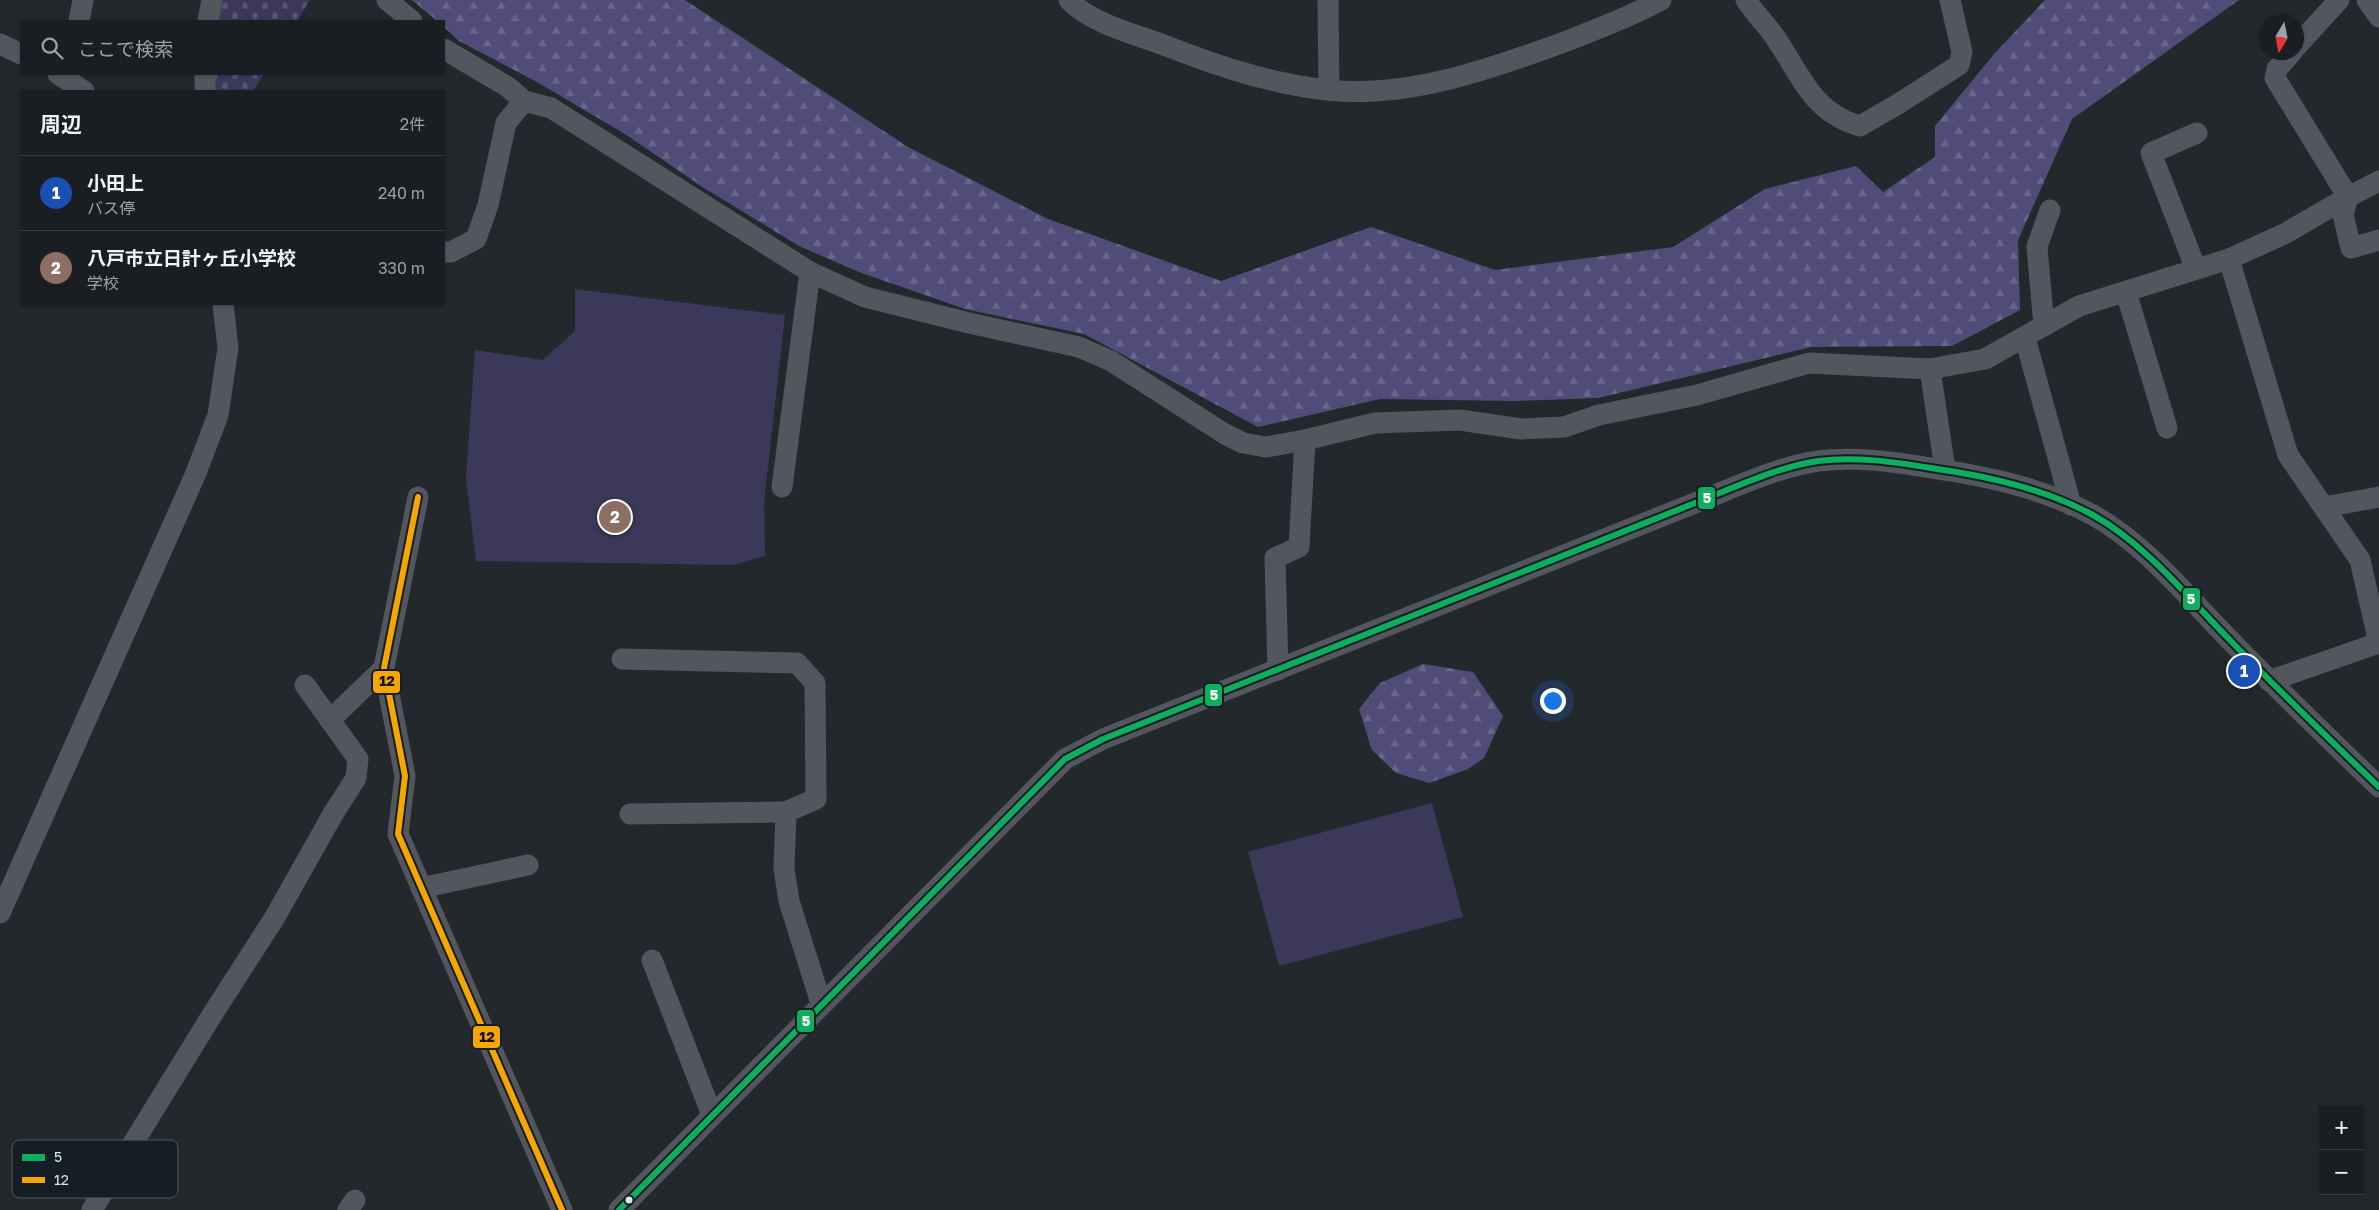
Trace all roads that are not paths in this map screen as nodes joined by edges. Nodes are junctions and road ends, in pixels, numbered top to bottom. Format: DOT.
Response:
graph roads {
  1 [pos="83,0"];
  2 [pos="387,0"];
  3 [pos="1069,0"];
  4 [pos="1328,0"];
  5 [pos="1661,0"];
  6 [pos="1746,0"];
  7 [pos="1950,0"];
  8 [pos="2339,0"];
  9 [pos="2367,0"];
  10 [pos="2379,17"];
  11 [pos="79,20"];
  12 [pos="411,20"];
  13 [pos="2304,38"];
  14 [pos="0,44"];
  15 [pos="445,50"];
  16 [pos="20,54"];
  17 [pos="2285,60"];
  18 [pos="60,75"];
  19 [pos="205,75"];
  20 [pos="82,90"];
  21 [pos="205,90"];
  22 [pos="1329,90"];
  23 [pos="524,101"];
  24 [pos="2197,133"];
  25 [pos="2379,181"];
  26 [pos="2348,196"];
  27 [pos="2050,210"];
  28 [pos="2379,240"];
  29 [pos="445,252"];
  30 [pos="2230,259"];
  31 [pos="2196,269"];
  32 [pos="810,272"];
  33 [pos="2126,292"];
  34 [pos="223,305"];
  35 [pos="2044,326"];
  36 [pos="2025,338"];
  37 [pos="1930,369"];
  38 [pos="2166,428"];
  39 [pos="1304,440"];
  40 [pos="1945,470"];
  41 [pos="782,487"];
  42 [pos="418,497"];
  43 [pos="2379,497"];
  44 [pos="2071,504"];
  45 [pos="2324,507"];
  46 [pos="2379,643"];
  47 [pos="622,660"];
  48 [pos="384,668"];
  49 [pos="1278,670"];
  50 [pos="2269,681"];
  51 [pos="305,685"];
  52 [pos="330,720"];
  53 [pos="2379,787"];
  54 [pos="786,812"];
  55 [pos="630,814"];
  56 [pos="528,865"];
  57 [pos="421,888"];
  58 [pos="0,913"];
  59 [pos="652,960"];
  60 [pos="821,1003"];
  61 [pos="712,1114"];
  62 [pos="135,1140"];
  63 [pos="99,1198"];
  64 [pos="92,1210"];
  65 [pos="562,1210"];
  66 [pos="619,1210"];
  1 -- 11 [label="street"];
  2 -- 12 [label="street"];
  3 -- 22 [label="street"];
  4 -- 22 [label="street"];
  5 -- 22 [label="street"];
  6 -- 7 [label="street"];
  8 -- 13 [label="street"];
  9 -- 10 [label="street"];
  14 -- 16 [label="street"];
  15 -- 23 [label="street"];
  17 -- 26 [label="street"];
  18 -- 20 [label="street"];
  19 -- 21 [label="street"];
  23 -- 29 [label="street"];
  23 -- 32 [label="street"];
  24 -- 31 [label="street"];
  25 -- 26 [label="street"];
  26 -- 28 [label="street"];
  26 -- 30 [label="street"];
  27 -- 35 [label="street"];
  30 -- 31 [label="street"];
  30 -- 45 [label="street"];
  31 -- 33 [label="street"];
  32 -- 39 [label="street"];
  32 -- 41 [label="street"];
  33 -- 35 [label="street"];
  33 -- 38 [label="street"];
  34 -- 58 [label="street"];
  35 -- 36 [label="street"];
  36 -- 37 [label="street"];
  36 -- 44 [label="street"];
  37 -- 39 [label="street"];
  37 -- 40 [label="street"];
  39 -- 49 [label="street"];
  40 -- 44 [label="street"];
  40 -- 49 [label="street"];
  42 -- 48 [label="street"];
  43 -- 45 [label="street"];
  44 -- 50 [label="street"];
  45 -- 46 [label="street"];
  46 -- 50 [label="street"];
  47 -- 54 [label="street"];
  48 -- 52 [label="street"];
  48 -- 57 [label="street"];
  49 -- 60 [label="street"];
  50 -- 53 [label="street"];
  51 -- 52 [label="street"];
  52 -- 62 [label="street"];
  54 -- 55 [label="street"];
  54 -- 60 [label="street"];
  56 -- 57 [label="street"];
  57 -- 65 [label="street"];
  59 -- 61 [label="street"];
  60 -- 61 [label="street"];
  61 -- 66 [label="street"];
  63 -- 64 [label="street"];
}
